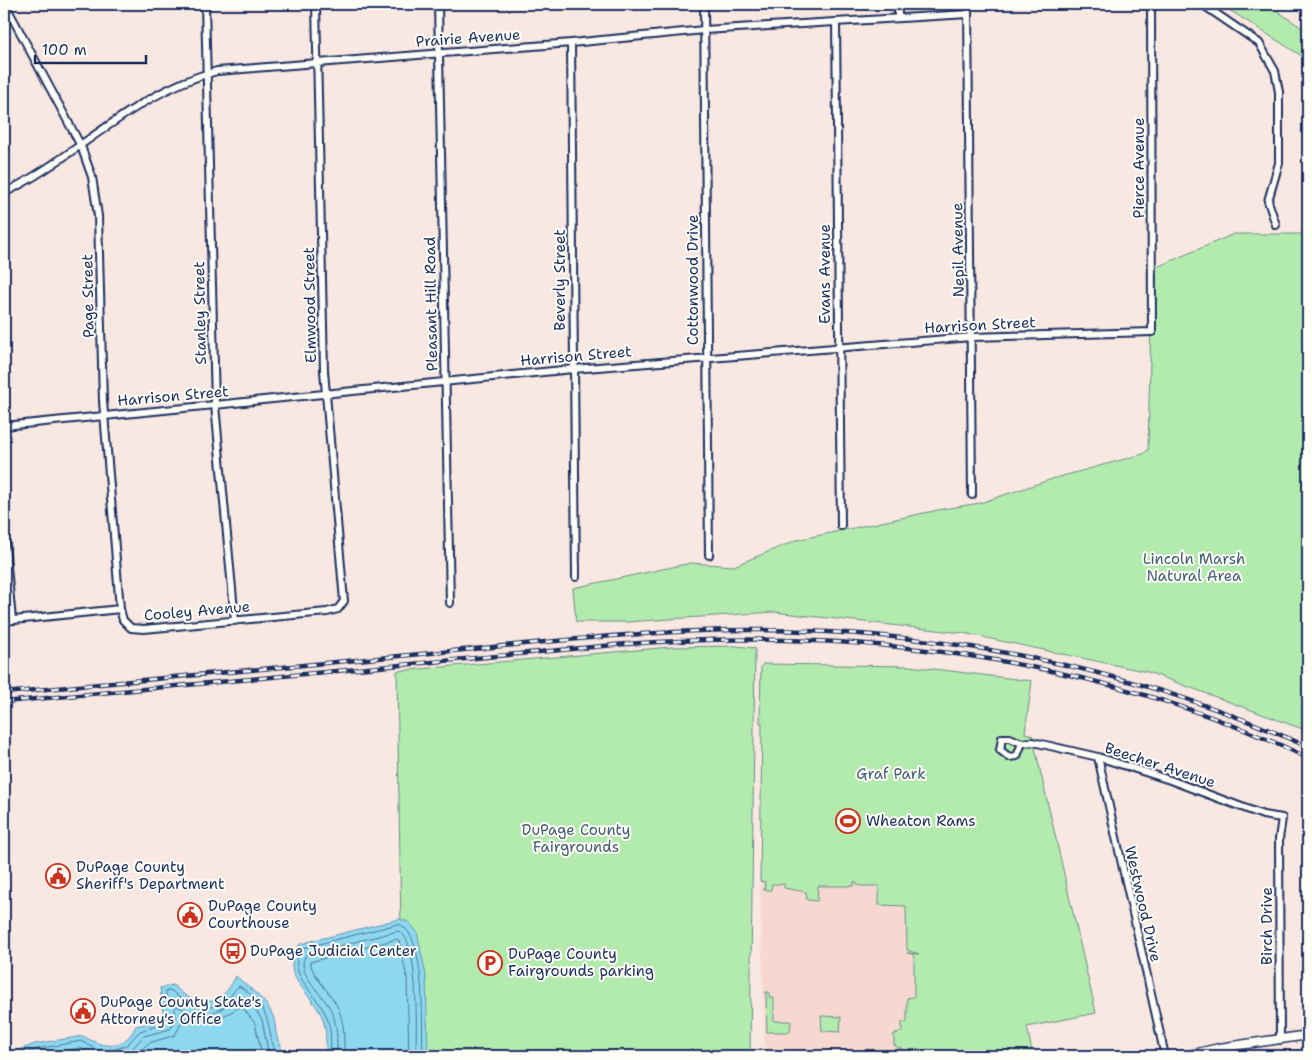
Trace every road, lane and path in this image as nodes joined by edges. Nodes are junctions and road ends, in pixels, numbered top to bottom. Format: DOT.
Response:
graph roads {
  1 [pos="6,4"];
  2 [pos="205,4"];
  3 [pos="316,4"];
  4 [pos="438,4"];
  5 [pos="704,4"];
  6 [pos="898,4"];
  7 [pos="968,4"];
  8 [pos="1151,4"];
  9 [pos="1202,4"];
  10 [pos="968,14"];
  11 [pos="898,18"];
  12 [pos="836,22"];
  13 [pos="704,30"];
  14 [pos="571,43"];
  15 [pos="438,53"];
  16 [pos="317,62"];
  17 [pos="206,74"];
  18 [pos="81,146"];
  19 [pos="4,194"];
  20 [pos="1276,225"];
  21 [pos="1152,332"];
  22 [pos="972,337"];
  23 [pos="838,347"];
  24 [pos="706,358"];
  25 [pos="573,368"];
  26 [pos="446,381"];
  27 [pos="326,392"];
  28 [pos="215,405"];
  29 [pos="104,415"];
  30 [pos="4,426"];
  31 [pos="972,495"];
  32 [pos="841,526"];
  33 [pos="4,534"];
  34 [pos="709,555"];
  35 [pos="576,577"];
  36 [pos="450,603"];
  37 [pos="342,606"];
  38 [pos="120,609"];
  39 [pos="12,620"];
  40 [pos="4,621"];
  41 [pos="235,621"];
  42 [pos="1022,742"];
  43 [pos="1098,758"];
  44 [pos="1278,817"];
  45 [pos="1308,1035"];
  46 [pos="1280,1040"];
  47 [pos="1219,1052"];
  48 [pos="1164,1056"];
  49 [pos="1186,1056"];
  1 -- 18 [label="street, Page Street"];
  2 -- 17 [label="street, Stanley Street"];
  3 -- 16 [label="street, Elmwood Street"];
  4 -- 15 [label="street, Pleasant Hill Road"];
  5 -- 13 [label="street, Cottonwood Drive"];
  6 -- 11 [label="street"];
  7 -- 10 [label="street, Nepil Avenue"];
  8 -- 21 [label="street, Pierce Avenue"];
  9 -- 20 [label="street"];
  10 -- 11 [label="street, Prairie Avenue"];
  10 -- 22 [label="street, Nepil Avenue"];
  11 -- 12 [label="street, Prairie Avenue"];
  12 -- 13 [label="street, Prairie Avenue"];
  12 -- 23 [label="street, Evans Avenue"];
  13 -- 14 [label="street, Prairie Avenue"];
  13 -- 24 [label="street, Cottonwood Drive"];
  14 -- 15 [label="street, Prairie Avenue"];
  14 -- 25 [label="street, Beverly Street"];
  15 -- 16 [label="street, Prairie Avenue"];
  15 -- 26 [label="street, Pleasant Hill Road"];
  16 -- 17 [label="street, Prairie Avenue"];
  16 -- 27 [label="street, Elmwood Street"];
  17 -- 18 [label="street, Prairie Avenue"];
  17 -- 28 [label="street, Stanley Street"];
  18 -- 19 [label="street, Prairie Avenue"];
  18 -- 29 [label="street, Page Street"];
  21 -- 22 [label="street, Harrison Street"];
  22 -- 23 [label="street, Harrison Street"];
  22 -- 31 [label="street, Nepil Avenue"];
  23 -- 24 [label="street, Harrison Street"];
  23 -- 32 [label="street, Evans Avenue"];
  24 -- 25 [label="street, Harrison Street"];
  24 -- 34 [label="street, Cottonwood Drive"];
  25 -- 26 [label="street, Harrison Street"];
  25 -- 35 [label="street, Beverly Street"];
  26 -- 27 [label="street, Harrison Street"];
  26 -- 36 [label="street, Pleasant Hill Road"];
  27 -- 28 [label="street, Harrison Street"];
  27 -- 37 [label="street, Elmwood Street"];
  28 -- 29 [label="street, Harrison Street"];
  28 -- 41 [label="street, Stanley Street"];
  29 -- 30 [label="street, Harrison Street"];
  29 -- 38 [label="street, Page Street"];
  33 -- 39 [label="street"];
  37 -- 41 [label="street, Cooley Avenue"];
  38 -- 39 [label="street"];
  38 -- 41 [label="street, Cooley Avenue"];
  39 -- 40 [label="street"];
  42 -- 43 [label="street, Beecher Avenue"];
  43 -- 44 [label="street, Beecher Avenue"];
  43 -- 48 [label="street, Westwood Drive"];
  44 -- 46 [label="street, Birch Drive"];
  45 -- 46 [label="street"];
  46 -- 47 [label="street"];
  47 -- 49 [label="street"];
}
